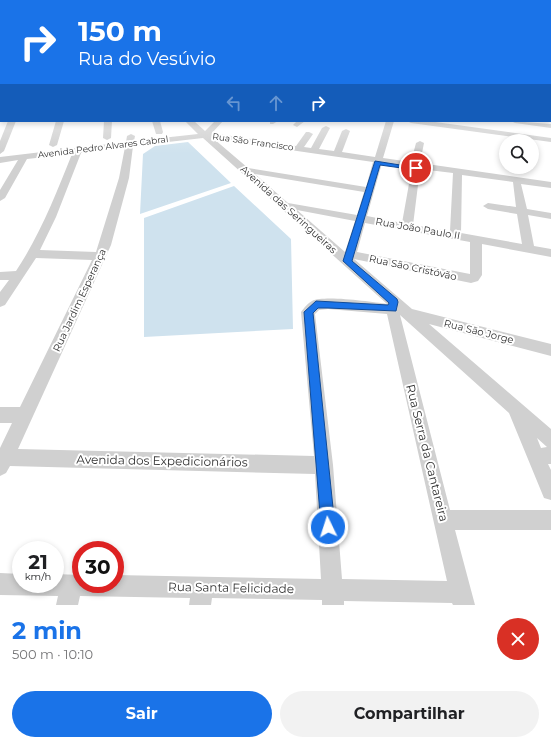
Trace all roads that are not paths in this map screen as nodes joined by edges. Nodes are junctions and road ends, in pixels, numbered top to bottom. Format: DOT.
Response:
graph roads {
  1 [pos="60,122"];
  2 [pos="108,122"];
  3 [pos="156,122"];
  4 [pos="216,122"];
  5 [pos="390,122"];
  6 [pos="419,122"];
  7 [pos="436,122"];
  8 [pos="522,122"];
  9 [pos="10,125"];
  10 [pos="551,126"];
  11 [pos="198,128"];
  12 [pos="326,128"];
  13 [pos="0,130"];
  14 [pos="346,131"];
  15 [pos="159,132"];
  16 [pos="308,134"];
  17 [pos="107,138"];
  18 [pos="551,139"];
  19 [pos="130,140"];
  20 [pos="420,143"];
  21 [pos="53,145"];
  22 [pos="299,148"];
  23 [pos="314,150"];
  24 [pos="0,151"];
  25 [pos="77,151"];
  26 [pos="337,153"];
  27 [pos="24,157"];
  28 [pos="0,160"];
  29 [pos="378,161"];
  30 [pos="416,166"];
  31 [pos="246,170"];
  32 [pos="457,174"];
  33 [pos="517,184"];
  34 [pos="551,185"];
  35 [pos="551,189"];
  36 [pos="368,190"];
  37 [pos="0,198"];
  38 [pos="284,205"];
  39 [pos="488,206"];
  40 [pos="523,211"];
  41 [pos="551,216"];
  42 [pos="361,218"];
  43 [pos="407,227"];
  44 [pos="455,235"];
  45 [pos="476,239"];
  46 [pos="529,249"];
  47 [pos="551,253"];
  48 [pos="32,254"];
  49 [pos="100,256"];
  50 [pos="349,258"];
  51 [pos="18,275"];
  52 [pos="0,276"];
  53 [pos="0,302"];
  54 [pos="398,308"];
  55 [pos="551,350"];
  56 [pos="514,406"];
  57 [pos="0,415"];
  58 [pos="25,416"];
  59 [pos="551,440"];
  60 [pos="543,456"];
  61 [pos="2,460"];
  62 [pos="324,465"];
  63 [pos="551,492"];
  64 [pos="444,520"];
  65 [pos="551,520"];
  66 [pos="0,584"];
  67 [pos="69,595"];
  68 [pos="201,597"];
  69 [pos="332,597"];
  70 [pos="463,598"];
  1 -- 21 [label="street"];
  2 -- 17 [label="street"];
  3 -- 15 [label="street"];
  4 -- 11 [label="street"];
  5 -- 29 [label="street"];
  6 -- 18 [label="street"];
  7 -- 18 [label="street"];
  8 -- 10 [label="street"];
  9 -- 13 [label="street"];
  9 -- 24 [label="street"];
  11 -- 15 [label="street, Avenida Pedro Alvares Cabral"];
  11 -- 19 [label="street, Avenida Pedro Alvares Cabral"];
  11 -- 22 [label="street, Rua São Francisco"];
  11 -- 29 [label="street, Rua São Francisco"];
  11 -- 31 [label="street, Avenida das Seringueiras"];
  12 -- 23 [label="street"];
  14 -- 26 [label="street"];
  15 -- 19 [label="street, Avenida Pedro Alvares Cabral"];
  16 -- 22 [label="street"];
  17 -- 19 [label="street, Avenida Pedro Alvares Cabral"];
  17 -- 21 [label="street, Avenida Pedro Alvares Cabral"];
  19 -- 25 [label="street, Avenida Pedro Alvares Cabral"];
  19 -- 49 [label="street, Rua Jardim Esperança"];
  20 -- 30 [label="street"];
  21 -- 24 [label="street, Avenida Pedro Alvares Cabral"];
  22 -- 23 [label="street, Rua São Francisco"];
  23 -- 26 [label="street, Rua São Francisco"];
  25 -- 27 [label="street, Avenida Pedro Alvares Cabral"];
  25 -- 48 [label="street"];
  26 -- 29 [label="street, Rua São Francisco"];
  27 -- 28 [label="street, Avenida Pedro Alvares Cabral"];
  27 -- 37 [label="street"];
  29 -- 30 [label="street, Rua São Francisco"];
  29 -- 36 [label="street"];
  30 -- 32 [label="street, Rua São Francisco"];
  30 -- 34 [label="street, Rua São Francisco"];
  30 -- 43 [label="street"];
  31 -- 36 [label="street"];
  31 -- 38 [label="street, Avenida das Seringueiras"];
  32 -- 33 [label="street, Rua São Francisco"];
  32 -- 44 [label="street"];
  33 -- 35 [label="street, Rua São Francisco"];
  33 -- 40 [label="street"];
  36 -- 42 [label="street"];
  38 -- 42 [label="street, Rua João Paulo II"];
  38 -- 50 [label="street, Avenida das Seringueiras"];
  39 -- 40 [label="street"];
  40 -- 41 [label="street"];
  40 -- 46 [label="street"];
  42 -- 43 [label="street, Rua João Paulo II"];
  42 -- 50 [label="street"];
  43 -- 44 [label="street, Rua João Paulo II"];
  44 -- 45 [label="street, Rua João Paulo II"];
  45 -- 46 [label="street, Rua João Paulo II"];
  45 -- 50 [label="street, Rua São Cristóvão"];
  46 -- 47 [label="street, Rua João Paulo II"];
  48 -- 49 [label="street"];
  48 -- 51 [label="street"];
  49 -- 58 [label="street, Rua Jardim Esperança"];
  50 -- 54 [label="street, Avenida das Seringueiras"];
  51 -- 52 [label="street"];
  51 -- 53 [label="street"];
  54 -- 55 [label="street, Rua São Jorge"];
  54 -- 56 [label="street, Avenida das Seringueiras"];
  54 -- 62 [label="street, Rua São Jorge"];
  54 -- 64 [label="street, Rua Serra da Cantareira"];
  56 -- 59 [label="street, Avenida das Seringueiras"];
  56 -- 60 [label="street"];
  57 -- 58 [label="street"];
  58 -- 61 [label="street, Rua Jardim Esperança"];
  60 -- 63 [label="street"];
  61 -- 62 [label="street, Avenida dos Expedicionários"];
  62 -- 69 [label="street"];
  64 -- 65 [label="street"];
  64 -- 70 [label="street, Rua Serra da Cantareira"];
  66 -- 67 [label="street, Rua Santa Felicidade"];
  67 -- 68 [label="street, Rua Santa Felicidade"];
  68 -- 69 [label="street, Rua Santa Felicidade"];
  69 -- 70 [label="street, Rua Santa Felicidade"];
}
